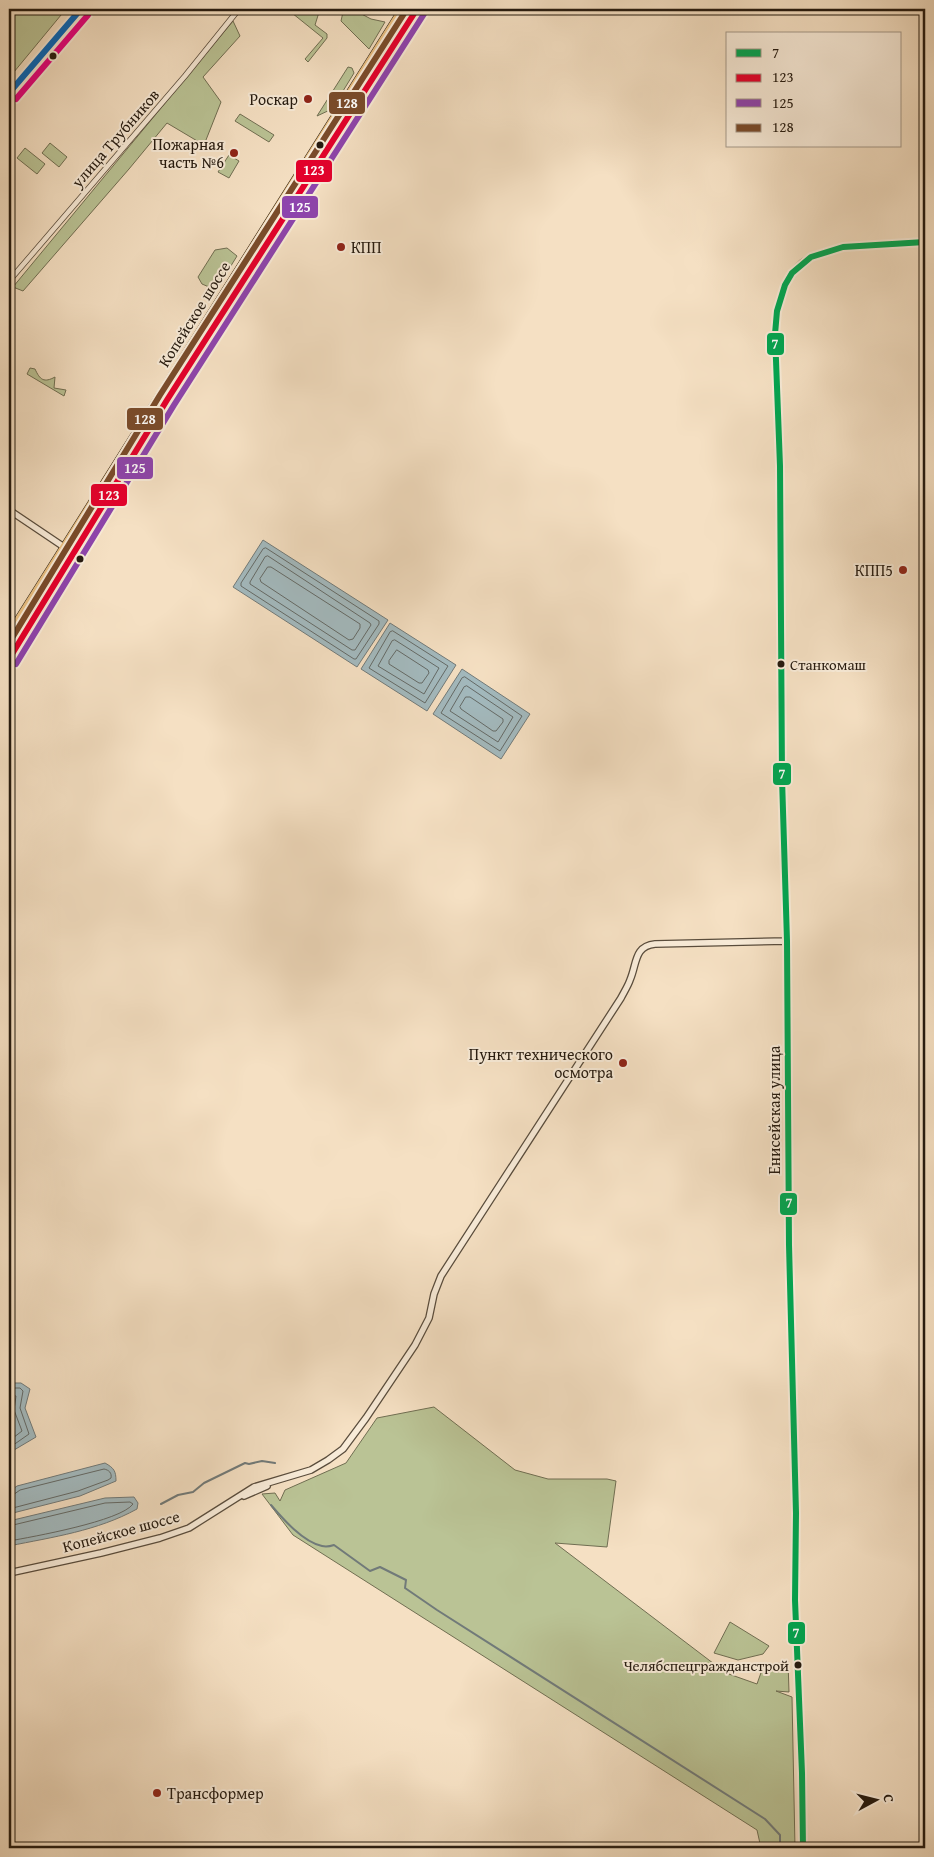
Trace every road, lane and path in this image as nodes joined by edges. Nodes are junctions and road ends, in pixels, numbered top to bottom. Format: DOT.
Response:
graph roads {
  1 [pos="81,9"];
  2 [pos="403,9"];
  3 [pos="417,9"];
  4 [pos="237,11"];
  5 [pos="9,94"];
  6 [pos="279,204"];
  7 [pos="288,211"];
  8 [pos="258,237"];
  9 [pos="925,242"];
  10 [pos="268,243"];
  11 [pos="9,281"];
  12 [pos="9,510"];
  13 [pos="64,546"];
  14 [pos="74,553"];
  15 [pos="9,635"];
  16 [pos="9,659"];
  17 [pos="787,942"];
  18 [pos="9,1572"];
  19 [pos="803,1848"];
  1 -- 5 [label="street"];
  2 -- 6 [label="main road, Копейское шоссе"];
  3 -- 7 [label="main road, Копейское шоссе"];
  4 -- 11 [label="street, улица Трубников"];
  6 -- 7 [label="main road"];
  6 -- 8 [label="main road, Копейское шоссе"];
  7 -- 10 [label="main road, Копейское шоссе"];
  8 -- 10 [label="main road"];
  8 -- 13 [label="main road, Копейское шоссе"];
  9 -- 17 [label="street, Енисейская улица"];
  10 -- 14 [label="main road, Копейское шоссе"];
  12 -- 13 [label="street"];
  13 -- 14 [label="main road"];
  13 -- 15 [label="main road, Копейское шоссе"];
  14 -- 16 [label="main road, Копейское шоссе"];
  17 -- 18 [label="street, Копейское шоссе"];
  17 -- 19 [label="street, Енисейская улица"];
}
